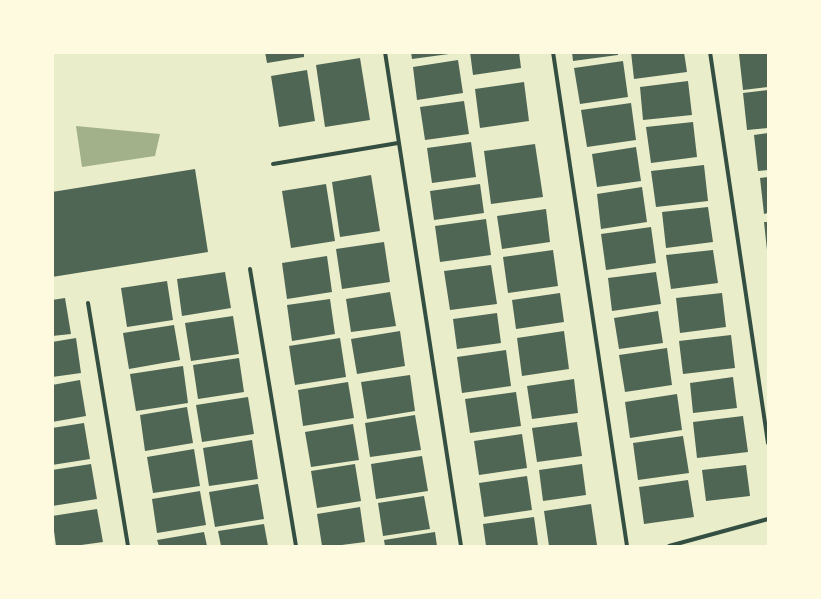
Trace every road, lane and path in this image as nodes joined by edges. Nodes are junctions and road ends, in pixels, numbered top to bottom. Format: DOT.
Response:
graph roads {
  1 [pos="385,52"];
  2 [pos="553,52"];
  3 [pos="710,52"];
  4 [pos="398,144"];
  5 [pos="273,164"];
  6 [pos="250,269"];
  7 [pos="88,303"];
  8 [pos="768,443"];
  9 [pos="768,518"];
  10 [pos="128,546"];
  11 [pos="296,546"];
  12 [pos="462,546"];
  13 [pos="626,546"];
  14 [pos="669,546"];
  1 -- 4 [label="lane"];
  2 -- 13 [label="lane"];
  3 -- 8 [label="lane"];
  4 -- 5 [label="lane"];
  4 -- 12 [label="lane"];
  6 -- 11 [label="lane"];
  7 -- 10 [label="lane"];
  9 -- 14 [label="lane"];
}
